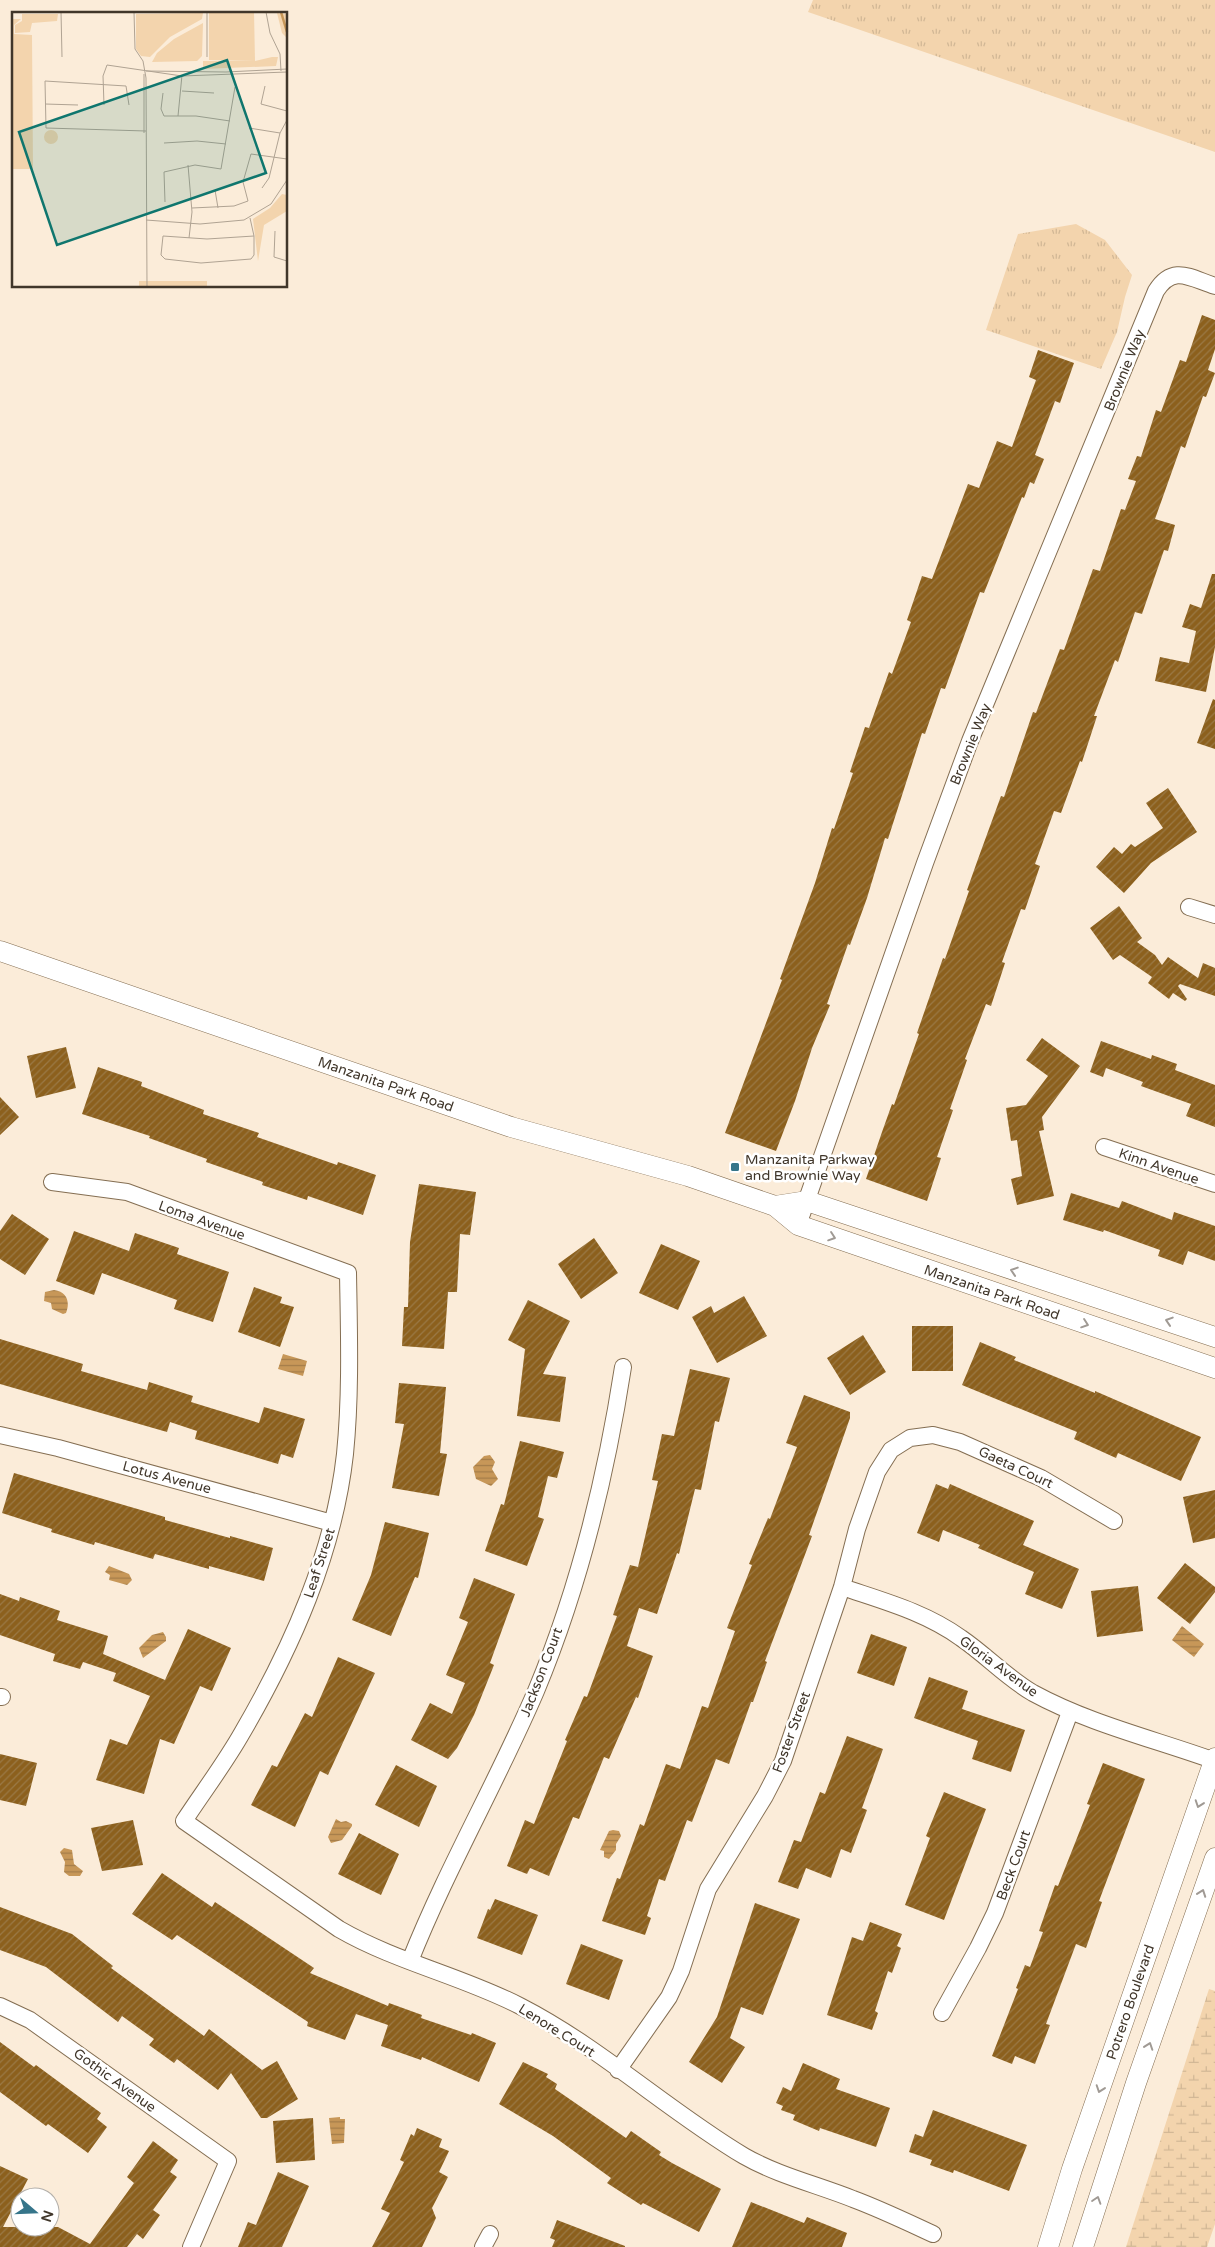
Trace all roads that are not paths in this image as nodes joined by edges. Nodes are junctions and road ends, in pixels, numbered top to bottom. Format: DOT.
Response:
graph roads {
  1 [pos="1215,286"];
  2 [pos="1189,907"];
  3 [pos="1215,915"];
  4 [pos="0,950"];
  5 [pos="1104,1147"];
  6 [pos="52,1182"];
  7 [pos="1215,1184"];
  8 [pos="807,1201"];
  9 [pos="775,1206"];
  10 [pos="798,1225"];
  11 [pos="348,1273"];
  12 [pos="1215,1337"];
  13 [pos="623,1367"];
  14 [pos="1215,1368"];
  15 [pos="0,1435"];
  16 [pos="910,1438"];
  17 [pos="1114,1521"];
  18 [pos="332,1523"];
  19 [pos="842,1587"];
  20 [pos="1070,1712"];
  21 [pos="1215,1759"];
  22 [pos="184,1821"];
  23 [pos="1215,1858"];
  24 [pos="410,1961"];
  25 [pos="0,2006"];
  26 [pos="942,2013"];
  27 [pos="618,2070"];
  28 [pos="933,2234"];
  29 [pos="191,2247"];
  30 [pos="1048,2247"];
  31 [pos="1083,2247"];
  1 -- 8 [label="street, Brownie Way"];
  2 -- 3 [label="street"];
  4 -- 9 [label="street, Manzanita Park Road"];
  5 -- 7 [label="street, Kinn Avenue"];
  6 -- 11 [label="street, Loma Avenue"];
  8 -- 9 [label="street, Manzanita Park Road"];
  8 -- 10 [label="street, Brownie Way"];
  12 -- 8 [label="street, Manzanita Park Road, one-way"];
  9 -- 10 [label="street, Manzanita Park Road"];
  10 -- 14 [label="street, Manzanita Park Road, one-way"];
  11 -- 18 [label="street, Leaf Street"];
  13 -- 24 [label="street, Jackson Court"];
  15 -- 18 [label="street, Lotus Avenue"];
  16 -- 17 [label="street, Gaeta Court"];
  16 -- 19 [label="street, Foster Street"];
  18 -- 22 [label="street, Leaf Street"];
  19 -- 20 [label="street, Gloria Avenue"];
  19 -- 27 [label="street, Foster Street"];
  20 -- 21 [label="street, Gloria Avenue"];
  20 -- 26 [label="street, Beck Court"];
  21 -- 30 [label="street, Potrero Boulevard, one-way"];
  22 -- 24 [label="street, Lenore Court"];
  31 -- 23 [label="street, one-way"];
  24 -- 27 [label="street, Lenore Court"];
  25 -- 29 [label="street, Gothic Avenue"];
  27 -- 28 [label="street, Lenore Court"];
}
